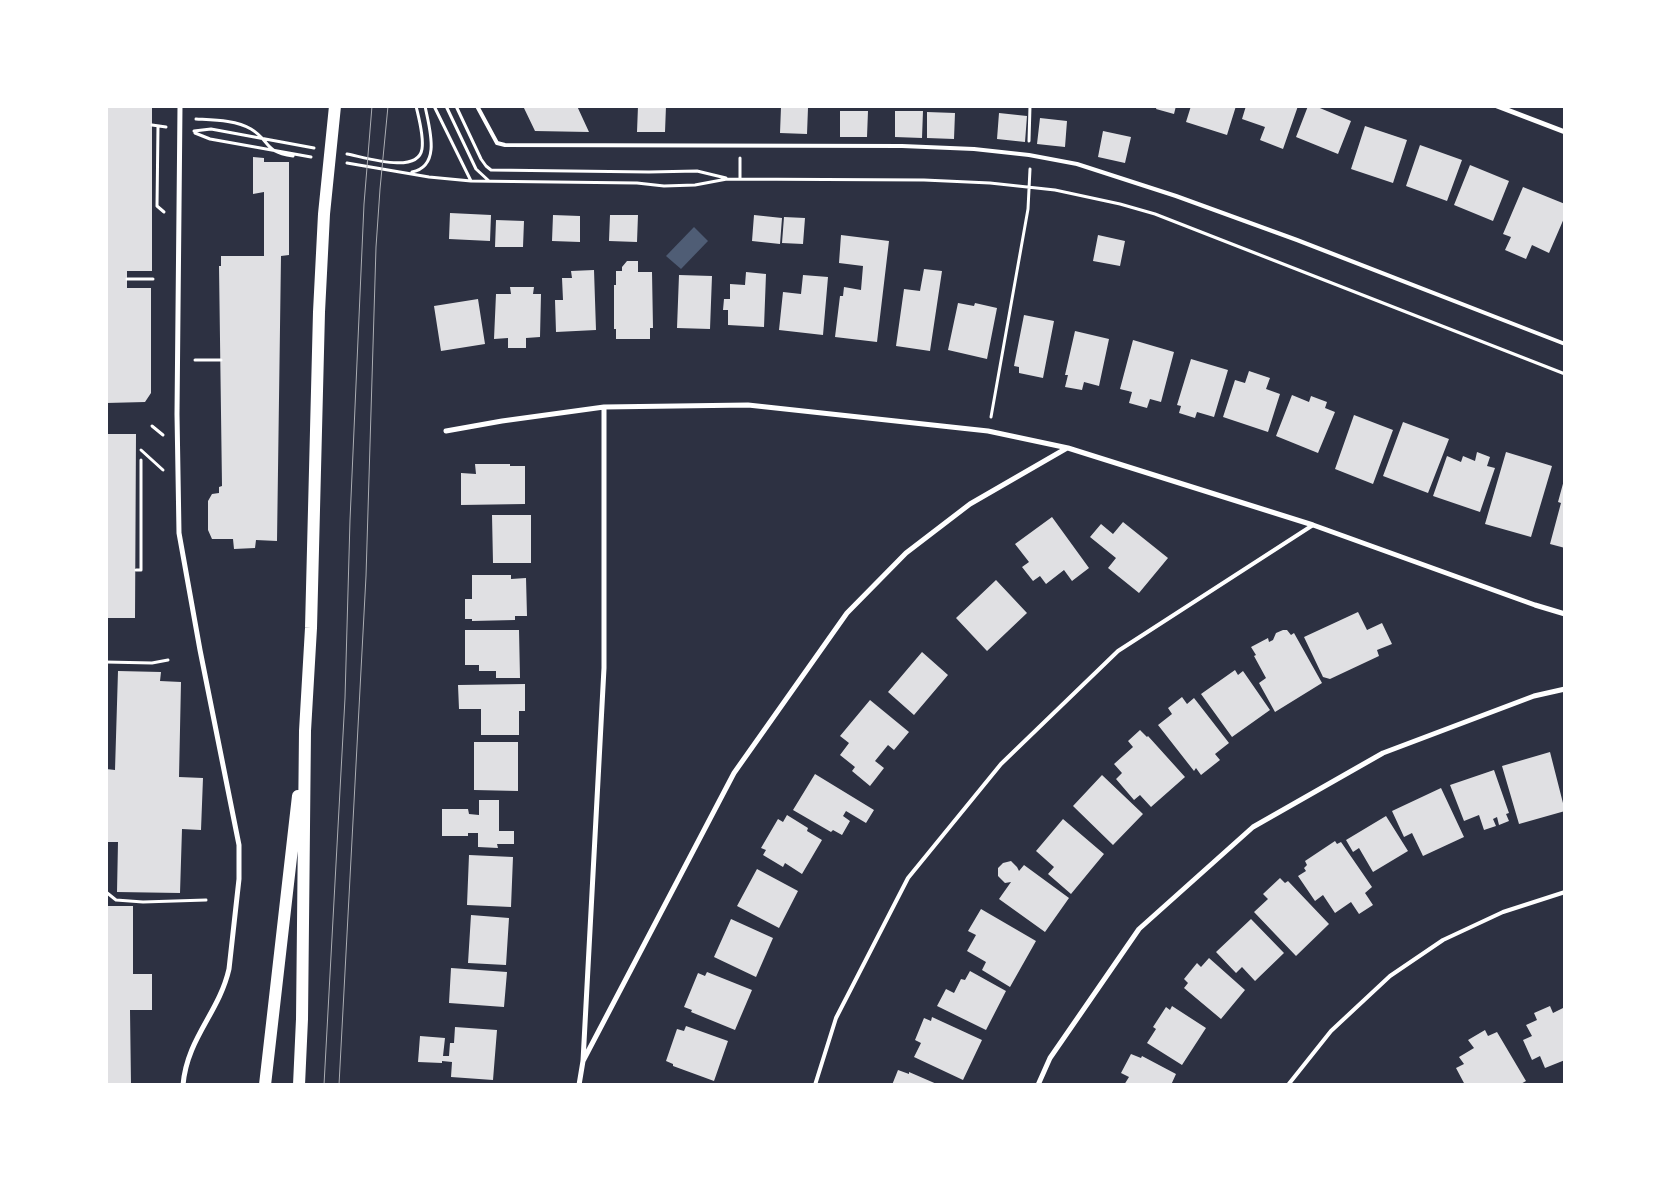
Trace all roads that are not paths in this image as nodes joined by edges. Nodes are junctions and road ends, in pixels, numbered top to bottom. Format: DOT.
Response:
graph roads {
  1 [pos="180,106"];
  2 [pos="335,106"];
  3 [pos="477,106"];
  4 [pos="1497,106"];
  5 [pos="1514,106"];
  6 [pos="1514,113"];
  7 [pos="1565,132"];
  8 [pos="1565,344"];
  9 [pos="604,407"];
  10 [pos="446,431"];
  11 [pos="1068,448"];
  12 [pos="1313,525"];
  13 [pos="1565,614"];
  14 [pos="1565,689"];
  15 [pos="305,731"];
  16 [pos="1565,892"];
  17 [pos="583,1061"];
  18 [pos="183,1085"];
  19 [pos="264,1085"];
  20 [pos="300,1085"];
  21 [pos="579,1085"];
  22 [pos="815,1085"];
  23 [pos="1038,1085"];
  24 [pos="1288,1085"];
  1 -- 18 [label="street"];
  2 -- 15 [label="main road"];
  3 -- 8 [label="lane"];
  4 -- 6 [label="street"];
  5 -- 6 [label="lane"];
  6 -- 7 [label="street"];
  9 -- 10 [label="street"];
  9 -- 11 [label="street"];
  9 -- 17 [label="street"];
  11 -- 12 [label="street"];
  11 -- 17 [label="street"];
  12 -- 13 [label="street"];
  12 -- 22 [label="lane"];
  14 -- 23 [label="street"];
  15 -- 19 [label="main road"];
  15 -- 20 [label="main road"];
  16 -- 24 [label="lane"];
  17 -- 21 [label="street"];
}
